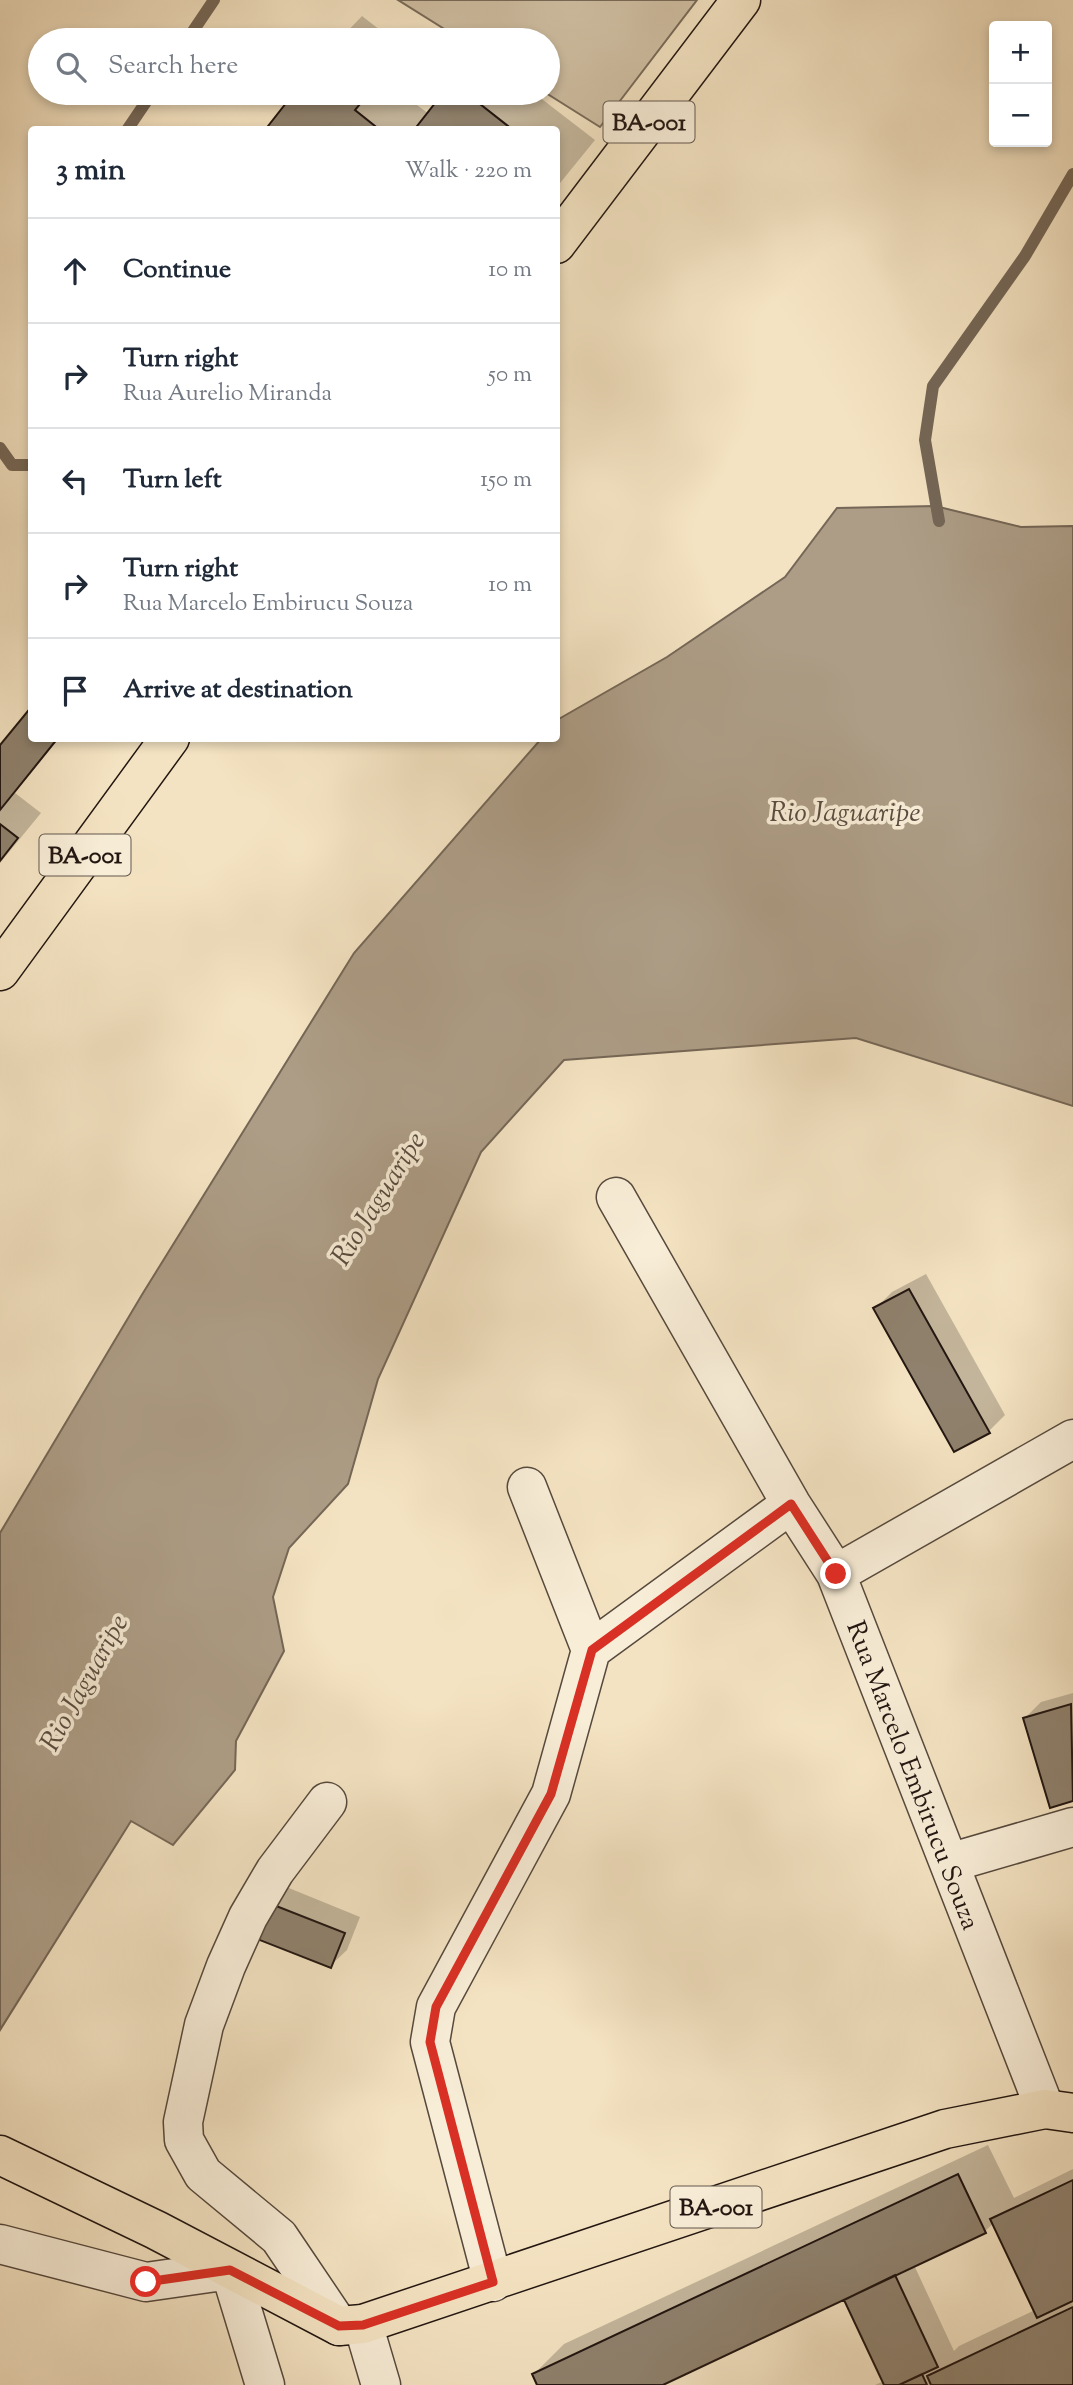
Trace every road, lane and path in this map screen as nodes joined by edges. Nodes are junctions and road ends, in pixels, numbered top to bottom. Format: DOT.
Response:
graph roads {
  1 [pos="741,0"];
  2 [pos="560,239"];
  3 [pos="167,742"];
  4 [pos="0,971"];
  5 [pos="617,1197"];
  6 [pos="1073,1439"];
  7 [pos="527,1487"];
  8 [pos="791,1504"];
  9 [pos="836,1574"];
  10 [pos="592,1650"];
  11 [pos="327,1802"];
  12 [pos="1073,1827"];
  13 [pos="949,1863"];
  14 [pos="1059,2111"];
  15 [pos="4,2158"];
  16 [pos="0,2244"];
  17 [pos="230,2270"];
  18 [pos="493,2282"];
  19 [pos="351,2325"];
  20 [pos="265,2385"];
  21 [pos="381,2385"];
  1 -- 2 [label="main road, BA-001"];
  3 -- 4 [label="main road, BA-001"];
  5 -- 8 [label="street, Rua Marcelo Embirucu Souza"];
  6 -- 9 [label="street"];
  7 -- 10 [label="street"];
  8 -- 9 [label="street, Rua Marcelo Embirucu Souza"];
  8 -- 10 [label="street"];
  9 -- 13 [label="street, Rua Marcelo Embirucu Souza"];
  10 -- 18 [label="street"];
  11 -- 19 [label="street"];
  12 -- 13 [label="street"];
  13 -- 14 [label="street, Rua Marcelo Embirucu Souza"];
  14 -- 18 [label="main road, BA-001"];
  15 -- 17 [label="main road"];
  16 -- 17 [label="street"];
  17 -- 19 [label="main road"];
  17 -- 20 [label="street"];
  18 -- 19 [label="main road, BA-001"];
  19 -- 21 [label="street"];
}
